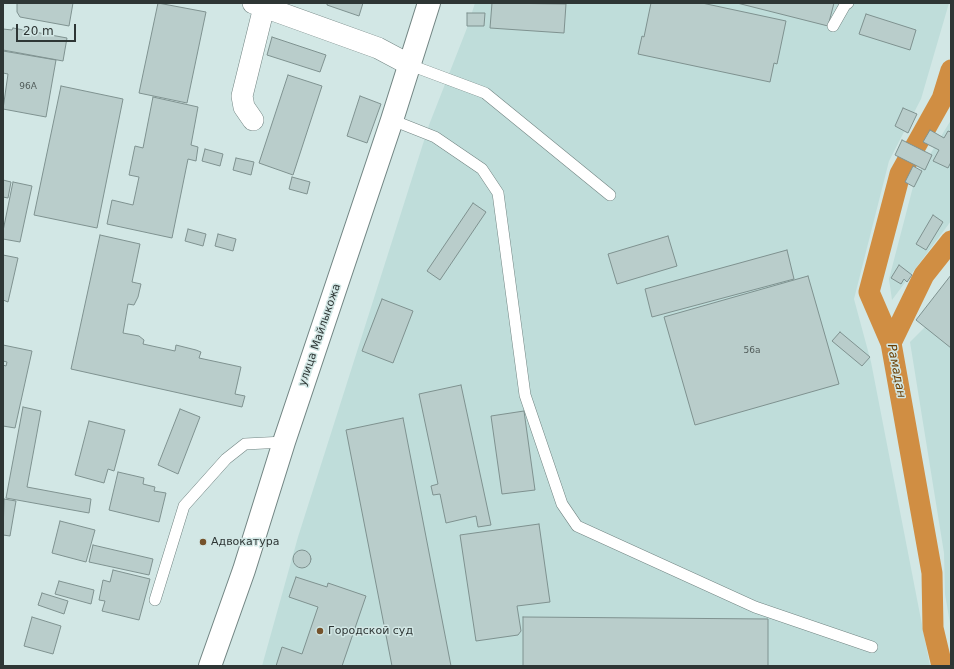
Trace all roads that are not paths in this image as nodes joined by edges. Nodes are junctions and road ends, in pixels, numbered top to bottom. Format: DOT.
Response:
graph roads {
  1 [pos="429,3"];
  2 [pos="848,3"];
  3 [pos="259,5"];
  4 [pos="833,26"];
  5 [pos="410,65"];
  6 [pos="253,120"];
  7 [pos="392,120"];
  8 [pos="610,195"];
  9 [pos="284,442"];
  10 [pos="155,600"];
  11 [pos="872,648"];
  12 [pos="210,666"];
  1 -- 5 [label="street, улица Майлыкожа"];
  2 -- 4 [label="lane"];
  3 -- 5 [label="street"];
  3 -- 6 [label="street"];
  5 -- 7 [label="street, улица Майлыкожа"];
  5 -- 8 [label="lane"];
  7 -- 9 [label="street, улица Майлыкожа"];
  7 -- 11 [label="lane"];
  9 -- 10 [label="lane"];
  9 -- 12 [label="street, улица Майлыкожа"];
}
